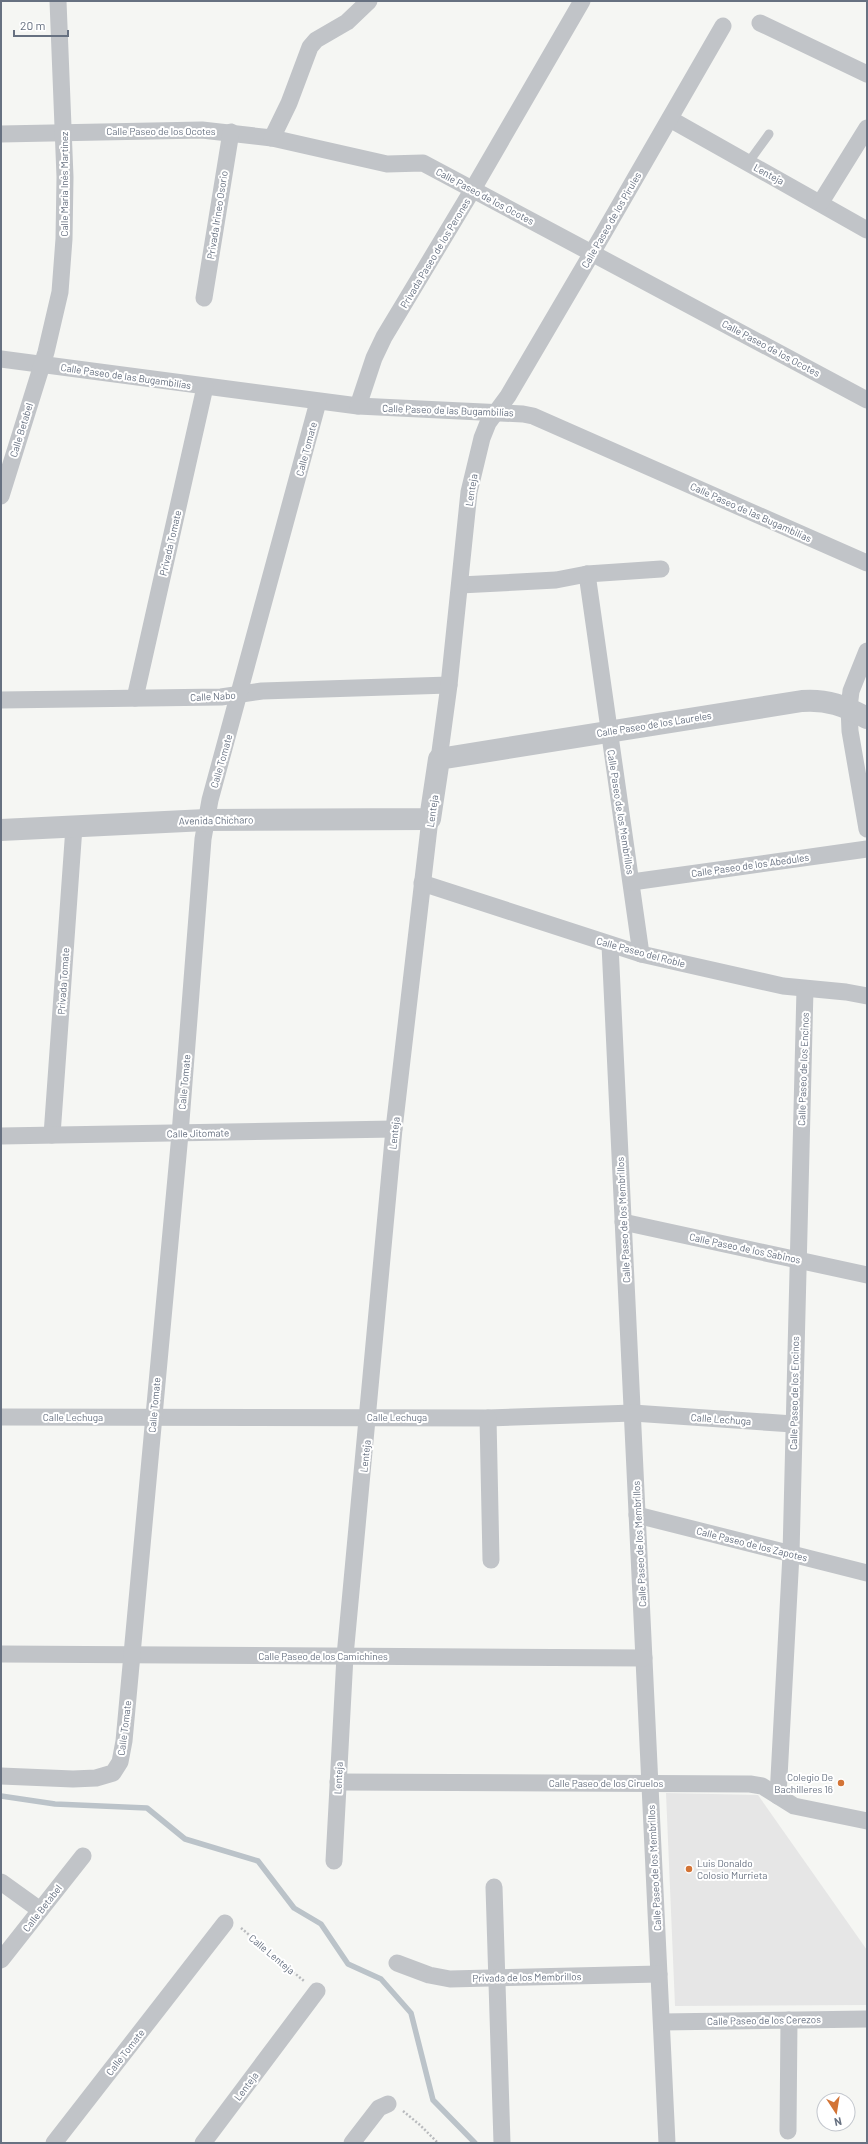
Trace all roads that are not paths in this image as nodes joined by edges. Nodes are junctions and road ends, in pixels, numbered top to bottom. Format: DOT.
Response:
graph roads {
  1 [pos="58,1"];
  2 [pos="369,1"];
  3 [pos="582,1"];
  4 [pos="760,23"];
  5 [pos="723,26"];
  6 [pos="867,74"];
  7 [pos="670,118"];
  8 [pos="867,128"];
  9 [pos="63,132"];
  10 [pos="231,132"];
  11 [pos="1,134"];
  12 [pos="769,134"];
  13 [pos="272,138"];
  14 [pos="748,163"];
  15 [pos="473,189"];
  16 [pos="821,202"];
  17 [pos="867,230"];
  18 [pos="592,253"];
  19 [pos="204,298"];
  20 [pos="1,359"];
  21 [pos="42,365"];
  22 [pos="205,387"];
  23 [pos="867,400"];
  24 [pos="318,402"];
  25 [pos="358,406"];
  26 [pos="495,411"];
  27 [pos="1,496"];
  28 [pos="867,563"];
  29 [pos="661,569"];
  30 [pos="587,574"];
  31 [pos="460,585"];
  32 [pos="867,650"];
  33 [pos="449,685"];
  34 [pos="240,695"];
  35 [pos="136,698"];
  36 [pos="1,700"];
  37 [pos="858,713"];
  38 [pos="608,731"];
  39 [pos="439,760"];
  40 [pos="206,820"];
  41 [pos="430,820"];
  42 [pos="74,827"];
  43 [pos="867,829"];
  44 [pos="1,830"];
  45 [pos="867,849"];
  46 [pos="632,882"];
  47 [pos="422,883"];
  48 [pos="610,945"];
  49 [pos="642,954"];
  50 [pos="805,989"];
  51 [pos="867,996"];
  52 [pos="394,1129"];
  53 [pos="180,1134"];
  54 [pos="52,1135"];
  55 [pos="1,1136"];
  56 [pos="623,1222"];
  57 [pos="797,1259"];
  58 [pos="867,1275"];
  59 [pos="632,1413"];
  60 [pos="1,1416"];
  61 [pos="369,1417"];
  62 [pos="153,1418"];
  63 [pos="488,1418"];
  64 [pos="793,1424"];
  65 [pos="637,1515"];
  66 [pos="791,1554"];
  67 [pos="491,1560"];
  68 [pos="867,1573"];
  69 [pos="1,1654"];
  70 [pos="132,1655"];
  71 [pos="345,1656"];
  72 [pos="644,1658"];
  73 [pos="1,1776"];
  74 [pos="338,1782"];
  75 [pos="650,1783"];
  76 [pos="778,1796"];
  77 [pos="867,1821"];
  78 [pos="83,1856"];
  79 [pos="334,1861"];
  80 [pos="1,1882"];
  81 [pos="494,1887"];
  82 [pos="40,1910"];
  83 [pos="225,1923"];
  84 [pos="1,1960"];
  85 [pos="397,1963"];
  86 [pos="659,1974"];
  87 [pos="497,1979"];
  88 [pos="317,1991"];
  89 [pos="867,2018"];
  90 [pos="789,2020"];
  91 [pos="662,2022"];
  92 [pos="388,2104"];
  93 [pos="788,2132"];
  94 [pos="54,2143"];
  95 [pos="203,2143"];
  96 [pos="352,2143"];
  97 [pos="502,2143"];
  98 [pos="667,2143"];
  1 -- 9 [label="street, Calle María Inés Martínez"];
  2 -- 13 [label="street"];
  3 -- 15 [label="street, Privada Paseo de los Perones"];
  4 -- 6 [label="street"];
  5 -- 7 [label="street, Calle Paseo de los Pirules"];
  7 -- 14 [label="street, Lenteja"];
  7 -- 18 [label="street, Calle Paseo de los Pirules"];
  8 -- 16 [label="street"];
  9 -- 10 [label="street, Calle Paseo de los Ocotes"];
  9 -- 11 [label="street, Calle Paseo de los Ocotes"];
  9 -- 21 [label="street, Calle María Inés Martínez"];
  10 -- 13 [label="street, Calle Paseo de los Ocotes"];
  10 -- 19 [label="street, Privada Irineo Osorio"];
  12 -- 14 [label="lane"];
  13 -- 15 [label="street, Calle Paseo de los Ocotes"];
  14 -- 16 [label="street, Lenteja"];
  15 -- 18 [label="street, Calle Paseo de los Ocotes"];
  15 -- 25 [label="street, Privada Paseo de los Perones"];
  16 -- 17 [label="street, Lenteja"];
  18 -- 23 [label="street, Calle Paseo de los Ocotes"];
  18 -- 26 [label="street, Calle Paseo de los Pirules"];
  20 -- 21 [label="street, Calle Paseo de las Bugambilias"];
  21 -- 22 [label="street, Calle Paseo de las Bugambilias"];
  21 -- 27 [label="street, Calle Betabel"];
  22 -- 24 [label="street, Calle Paseo de las Bugambilias"];
  22 -- 35 [label="street, Privada Tomate"];
  24 -- 25 [label="street, Calle Paseo de las Bugambilias"];
  24 -- 34 [label="street, Calle Tomate"];
  25 -- 26 [label="street, Calle Paseo de las Bugambilias"];
  26 -- 28 [label="street, Calle Paseo de las Bugambilias"];
  26 -- 31 [label="street, Lenteja"];
  29 -- 30 [label="street"];
  30 -- 31 [label="street"];
  30 -- 38 [label="street, Calle Paseo de los Membrillos"];
  31 -- 33 [label="street, Lenteja"];
  32 -- 37 [label="street"];
  33 -- 34 [label="street, Calle Nabo"];
  33 -- 39 [label="street, Lenteja"];
  34 -- 35 [label="street, Calle Nabo"];
  34 -- 40 [label="street, Calle Tomate"];
  35 -- 36 [label="street, Calle Nabo"];
  37 -- 38 [label="street, Calle Paseo de los Laureles"];
  37 -- 43 [label="street"];
  38 -- 39 [label="street, Calle Paseo de los Laureles"];
  38 -- 46 [label="street, Calle Paseo de los Membrillos"];
  39 -- 41 [label="street, Lenteja"];
  40 -- 41 [label="street, Avenida Chícharo"];
  40 -- 42 [label="street, Avenida Chícharo"];
  40 -- 53 [label="street, Calle Tomate"];
  41 -- 47 [label="street, Lenteja"];
  42 -- 44 [label="street, Avenida Chícharo"];
  42 -- 54 [label="street, Privada Tomate"];
  45 -- 46 [label="street, Calle Paseo de los Abedules"];
  46 -- 49 [label="street, Calle Paseo de los Membrillos"];
  47 -- 48 [label="street, Calle Paseo del Roble"];
  47 -- 52 [label="street, Lenteja"];
  48 -- 49 [label="street, Calle Paseo del Roble"];
  48 -- 56 [label="street, Calle Paseo de los Membrillos"];
  49 -- 50 [label="street, Calle Paseo del Roble"];
  50 -- 51 [label="street, Calle Paseo del Roble"];
  50 -- 57 [label="street, Calle Paseo de los Encinos"];
  52 -- 53 [label="street, Calle Jitomate"];
  52 -- 61 [label="street, Lenteja"];
  53 -- 54 [label="street, Calle Jitomate"];
  53 -- 62 [label="street, Calle Tomate"];
  54 -- 55 [label="street, Calle Jitomate"];
  56 -- 57 [label="street, Calle Paseo de los Sabinos"];
  56 -- 59 [label="street, Calle Paseo de los Membrillos"];
  57 -- 58 [label="street, Calle Paseo de los Sabinos"];
  57 -- 64 [label="street, Calle Paseo de los Encinos"];
  59 -- 63 [label="street, Calle Lechuga"];
  59 -- 64 [label="street, Calle Lechuga"];
  59 -- 65 [label="street, Calle Paseo de los Membrillos"];
  60 -- 62 [label="street, Calle Lechuga"];
  61 -- 62 [label="street, Calle Lechuga"];
  61 -- 63 [label="street, Calle Lechuga"];
  61 -- 71 [label="street, Lenteja"];
  62 -- 70 [label="street, Calle Tomate"];
  63 -- 67 [label="street"];
  64 -- 66 [label="street, Calle Paseo de los Encinos"];
  65 -- 66 [label="street, Calle Paseo de los Zapotes"];
  65 -- 72 [label="street, Calle Paseo de los Membrillos"];
  66 -- 68 [label="street, Calle Paseo de los Zapotes"];
  66 -- 76 [label="street, Calle Paseo de los Encinos"];
  69 -- 70 [label="street, Calle Paseo de los Camichines"];
  70 -- 71 [label="street, Calle Paseo de los Camichines"];
  70 -- 73 [label="street, Calle Tomate"];
  71 -- 72 [label="street, Calle Paseo de los Camichines"];
  71 -- 74 [label="street, Lenteja"];
  72 -- 75 [label="street, Calle Paseo de los Membrillos"];
  74 -- 75 [label="street, Calle Paseo de los Ciruelos"];
  74 -- 79 [label="street, Lenteja"];
  75 -- 76 [label="street, Calle Paseo de los Ciruelos"];
  75 -- 86 [label="street, Calle Paseo de los Membrillos"];
  76 -- 77 [label="street, Calle Paseo de los Ciruelos"];
  78 -- 82 [label="street, Calle Betabel"];
  80 -- 82 [label="street"];
  81 -- 87 [label="street"];
  82 -- 84 [label="street, Calle Betabel"];
  83 -- 94 [label="street, Calle Tomate"];
  85 -- 87 [label="street, Privada de los Membrillos"];
  86 -- 87 [label="street, Privada de los Membrillos"];
  86 -- 91 [label="street, Calle Paseo de los Membrillos"];
  87 -- 97 [label="street"];
  88 -- 95 [label="street, Lenteja"];
  89 -- 90 [label="street, Calle Paseo de los Cerezos"];
  90 -- 91 [label="street, Calle Paseo de los Cerezos"];
  90 -- 93 [label="street"];
  91 -- 98 [label="street, Calle Paseo de los Membrillos"];
  92 -- 96 [label="street"];
}
